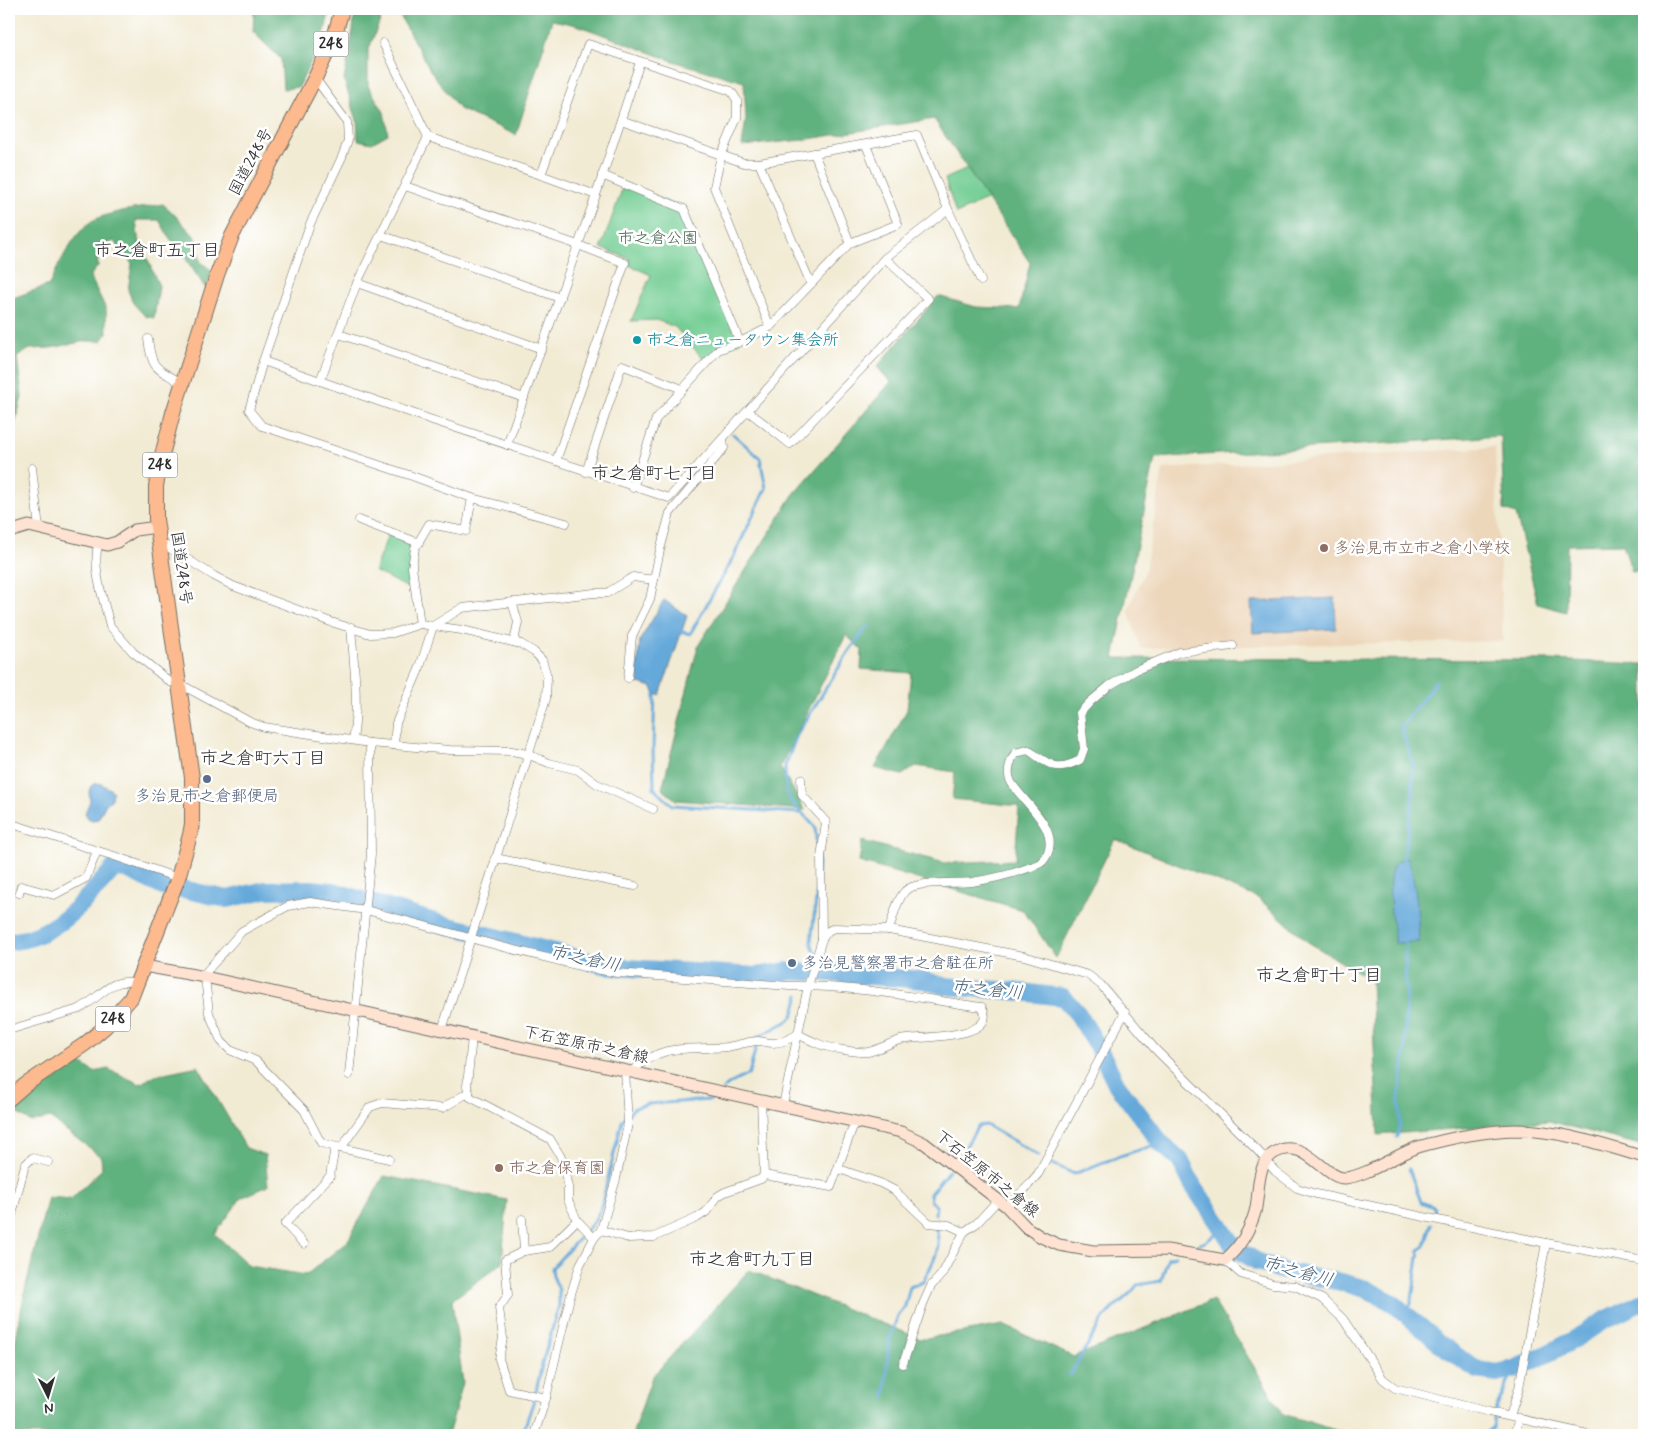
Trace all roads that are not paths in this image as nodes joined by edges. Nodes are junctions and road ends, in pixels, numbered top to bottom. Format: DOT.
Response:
graph roads {
  1 [pos="342,9"];
  2 [pos="383,43"];
  3 [pos="640,62"];
  4 [pos="315,78"];
  5 [pos="621,120"];
  6 [pos="428,137"];
  7 [pos="866,145"];
  8 [pos="814,153"];
  9 [pos="721,156"];
  10 [pos="759,163"];
  11 [pos="541,175"];
  12 [pos="602,175"];
  13 [pos="405,186"];
  14 [pos="596,195"];
  15 [pos="948,209"];
  16 [pos="381,235"];
  17 [pos="850,243"];
  18 [pos="578,245"];
  19 [pos="885,258"];
  20 [pos="981,281"];
  21 [pos="358,283"];
  22 [pos="811,284"];
  23 [pos="560,298"];
  24 [pos="770,327"];
  25 [pos="339,334"];
  26 [pos="148,339"];
  27 [pos="740,342"];
  28 [pos="542,349"];
  29 [pos="263,362"];
  30 [pos="320,381"];
  31 [pos="183,384"];
  32 [pos="682,389"];
  33 [pos="524,398"];
  34 [pos="748,411"];
  35 [pos="723,439"];
  36 [pos="507,445"];
  37 [pos="556,461"];
  38 [pos="32,468"];
  39 [pos="586,472"];
  40 [pos="633,488"];
  41 [pos="472,498"];
  42 [pos="359,520"];
  43 [pos="566,523"];
  44 [pos="158,527"];
  45 [pos="39,528"];
  46 [pos="9,532"];
  47 [pos="160,542"];
  48 [pos="419,542"];
  49 [pos="98,544"];
  50 [pos="654,580"];
  51 [pos="512,602"];
  52 [pos="420,624"];
  53 [pos="434,626"];
  54 [pos="351,628"];
  55 [pos="514,642"];
  56 [pos="1233,646"];
  57 [pos="628,678"];
  58 [pos="180,684"];
  59 [pos="353,740"];
  60 [pos="370,743"];
  61 [pos="394,745"];
  62 [pos="527,754"];
  63 [pos="801,780"];
  64 [pos="653,809"];
  65 [pos="9,823"];
  66 [pos="97,851"];
  67 [pos="495,858"];
  68 [pos="178,878"];
  69 [pos="635,886"];
  70 [pos="19,893"];
  71 [pos="366,910"];
  72 [pos="888,930"];
  73 [pos="471,939"];
  74 [pos="822,940"];
  75 [pos="144,966"];
  76 [pos="205,977"];
  77 [pos="138,983"];
  78 [pos="808,986"];
  79 [pos="356,1011"];
  80 [pos="1124,1012"];
  81 [pos="9,1030"];
  82 [pos="442,1030"];
  83 [pos="798,1034"];
  84 [pos="472,1038"];
  85 [pos="629,1071"];
  86 [pos="348,1075"];
  87 [pos="469,1092"];
  88 [pos="9,1098"];
  89 [pos="761,1100"];
  90 [pos="783,1105"];
  91 [pos="855,1121"];
  92 [pos="338,1148"];
  93 [pos="1644,1157"];
  94 [pos="389,1159"];
  95 [pos="48,1162"];
  96 [pos="1266,1162"];
  97 [pos="839,1169"];
  98 [pos="764,1175"];
  99 [pos="1002,1203"];
  100 [pos="522,1219"];
  101 [pos="577,1220"];
  102 [pos="9,1226"];
  103 [pos="601,1230"];
  104 [pos="964,1232"];
  105 [pos="594,1238"];
  106 [pos="1546,1243"];
  107 [pos="304,1244"];
  108 [pos="524,1251"];
  109 [pos="1227,1258"];
  110 [pos="1644,1261"];
  111 [pos="903,1364"];
  112 [pos="546,1398"];
  113 [pos="1506,1415"];
  114 [pos="1519,1418"];
  115 [pos="534,1435"];
  116 [pos="1514,1435"];
  117 [pos="1592,1435"];
  1 -- 4 [label="highway, 国道248号 / 248"];
  2 -- 6 [label="street"];
  3 -- 5 [label="street"];
  3 -- 9 [label="street"];
  3 -- 11 [label="street"];
  4 -- 29 [label="street"];
  4 -- 31 [label="highway, 国道248号 / 248"];
  5 -- 9 [label="street"];
  5 -- 12 [label="street"];
  6 -- 11 [label="street"];
  6 -- 13 [label="street"];
  7 -- 8 [label="street"];
  7 -- 15 [label="street"];
  7 -- 17 [label="street"];
  8 -- 10 [label="street"];
  8 -- 17 [label="street"];
  9 -- 10 [label="street"];
  9 -- 24 [label="street"];
  10 -- 22 [label="street"];
  11 -- 14 [label="street"];
  12 -- 14 [label="street"];
  12 -- 27 [label="street"];
  13 -- 16 [label="street"];
  13 -- 18 [label="street"];
  14 -- 18 [label="street"];
  15 -- 19 [label="street"];
  15 -- 20 [label="street"];
  16 -- 21 [label="street"];
  16 -- 23 [label="street"];
  17 -- 22 [label="street"];
  18 -- 23 [label="street"];
  18 -- 37 [label="street"];
  19 -- 34 [label="street"];
  19 -- 34 [label="street"];
  21 -- 25 [label="street"];
  21 -- 28 [label="street"];
  22 -- 24 [label="street"];
  23 -- 28 [label="street"];
  24 -- 27 [label="street"];
  25 -- 30 [label="street"];
  25 -- 33 [label="street"];
  26 -- 31 [label="street"];
  27 -- 32 [label="street"];
  28 -- 33 [label="street"];
  29 -- 30 [label="street"];
  29 -- 41 [label="street"];
  30 -- 36 [label="street"];
  31 -- 44 [label="highway, 国道248号 / 248"];
  32 -- 39 [label="street"];
  32 -- 40 [label="street"];
  33 -- 36 [label="street"];
  34 -- 35 [label="street"];
  35 -- 40 [label="street"];
  35 -- 50 [label="street"];
  36 -- 37 [label="street"];
  37 -- 39 [label="street"];
  38 -- 45 [label="street"];
  39 -- 40 [label="street"];
  41 -- 43 [label="street"];
  41 -- 48 [label="street"];
  42 -- 48 [label="street"];
  44 -- 47 [label="highway, 国道248号 / 248"];
  44 -- 49 [label="main road"];
  45 -- 46 [label="main road"];
  45 -- 49 [label="main road"];
  47 -- 54 [label="street"];
  47 -- 58 [label="highway, 国道248号 / 248"];
  48 -- 52 [label="street"];
  49 -- 58 [label="street"];
  50 -- 51 [label="street"];
  50 -- 57 [label="street"];
  51 -- 53 [label="street"];
  51 -- 55 [label="street"];
  52 -- 53 [label="street"];
  52 -- 54 [label="street"];
  53 -- 55 [label="street"];
  53 -- 61 [label="street"];
  54 -- 59 [label="street"];
  55 -- 62 [label="street"];
  56 -- 72 [label="street"];
  58 -- 59 [label="street"];
  58 -- 68 [label="highway, 国道248号 / 248"];
  59 -- 60 [label="street"];
  60 -- 61 [label="street"];
  60 -- 71 [label="street"];
  61 -- 62 [label="street"];
  62 -- 64 [label="street"];
  62 -- 67 [label="street"];
  63 -- 74 [label="street"];
  65 -- 66 [label="street"];
  66 -- 68 [label="street"];
  66 -- 70 [label="street"];
  67 -- 69 [label="street"];
  67 -- 73 [label="street"];
  68 -- 75 [label="highway, 国道248号 / 248"];
  71 -- 73 [label="street"];
  71 -- 76 [label="street"];
  71 -- 79 [label="street"];
  72 -- 74 [label="street"];
  72 -- 80 [label="street"];
  73 -- 78 [label="street"];
  73 -- 82 [label="street"];
  74 -- 78 [label="street"];
  75 -- 76 [label="main road, 下石笠原市之倉線"];
  75 -- 77 [label="highway, 国道248号 / 248"];
  76 -- 79 [label="main road, 下石笠原市之倉線"];
  76 -- 92 [label="street"];
  77 -- 81 [label="street"];
  77 -- 88 [label="highway, 国道248号 / 248"];
  78 -- 83 [label="street"];
  78 -- 83 [label="street"];
  79 -- 82 [label="main road, 下石笠原市之倉線"];
  79 -- 86 [label="street"];
  80 -- 96 [label="street"];
  80 -- 99 [label="street"];
  82 -- 84 [label="main road, 下石笠原市之倉線"];
  83 -- 85 [label="street"];
  83 -- 90 [label="street"];
  84 -- 85 [label="main road, 下石笠原市之倉線"];
  84 -- 87 [label="street"];
  85 -- 89 [label="main road, 下石笠原市之倉線"];
  85 -- 103 [label="street"];
  87 -- 92 [label="street"];
  87 -- 101 [label="street"];
  89 -- 90 [label="main road, 下石笠原市之倉線"];
  89 -- 98 [label="street"];
  90 -- 91 [label="main road, 下石笠原市之倉線"];
  91 -- 97 [label="street"];
  91 -- 99 [label="main road, 下石笠原市之倉線"];
  92 -- 94 [label="street"];
  92 -- 107 [label="street"];
  93 -- 96 [label="main road"];
  95 -- 102 [label="street"];
  96 -- 106 [label="street"];
  96 -- 109 [label="main road"];
  97 -- 98 [label="street"];
  97 -- 104 [label="street"];
  98 -- 103 [label="street"];
  99 -- 104 [label="street"];
  99 -- 109 [label="main road, 下石笠原市之倉線"];
  100 -- 108 [label="street"];
  101 -- 105 [label="street"];
  101 -- 108 [label="street"];
  103 -- 105 [label="street"];
  104 -- 111 [label="street"];
  105 -- 112 [label="street"];
  106 -- 110 [label="street"];
  106 -- 113 [label="street"];
  108 -- 112 [label="street"];
  109 -- 113 [label="street"];
  112 -- 115 [label="street"];
  113 -- 114 [label="street"];
  114 -- 116 [label="street"];
  114 -- 117 [label="street"];
}
